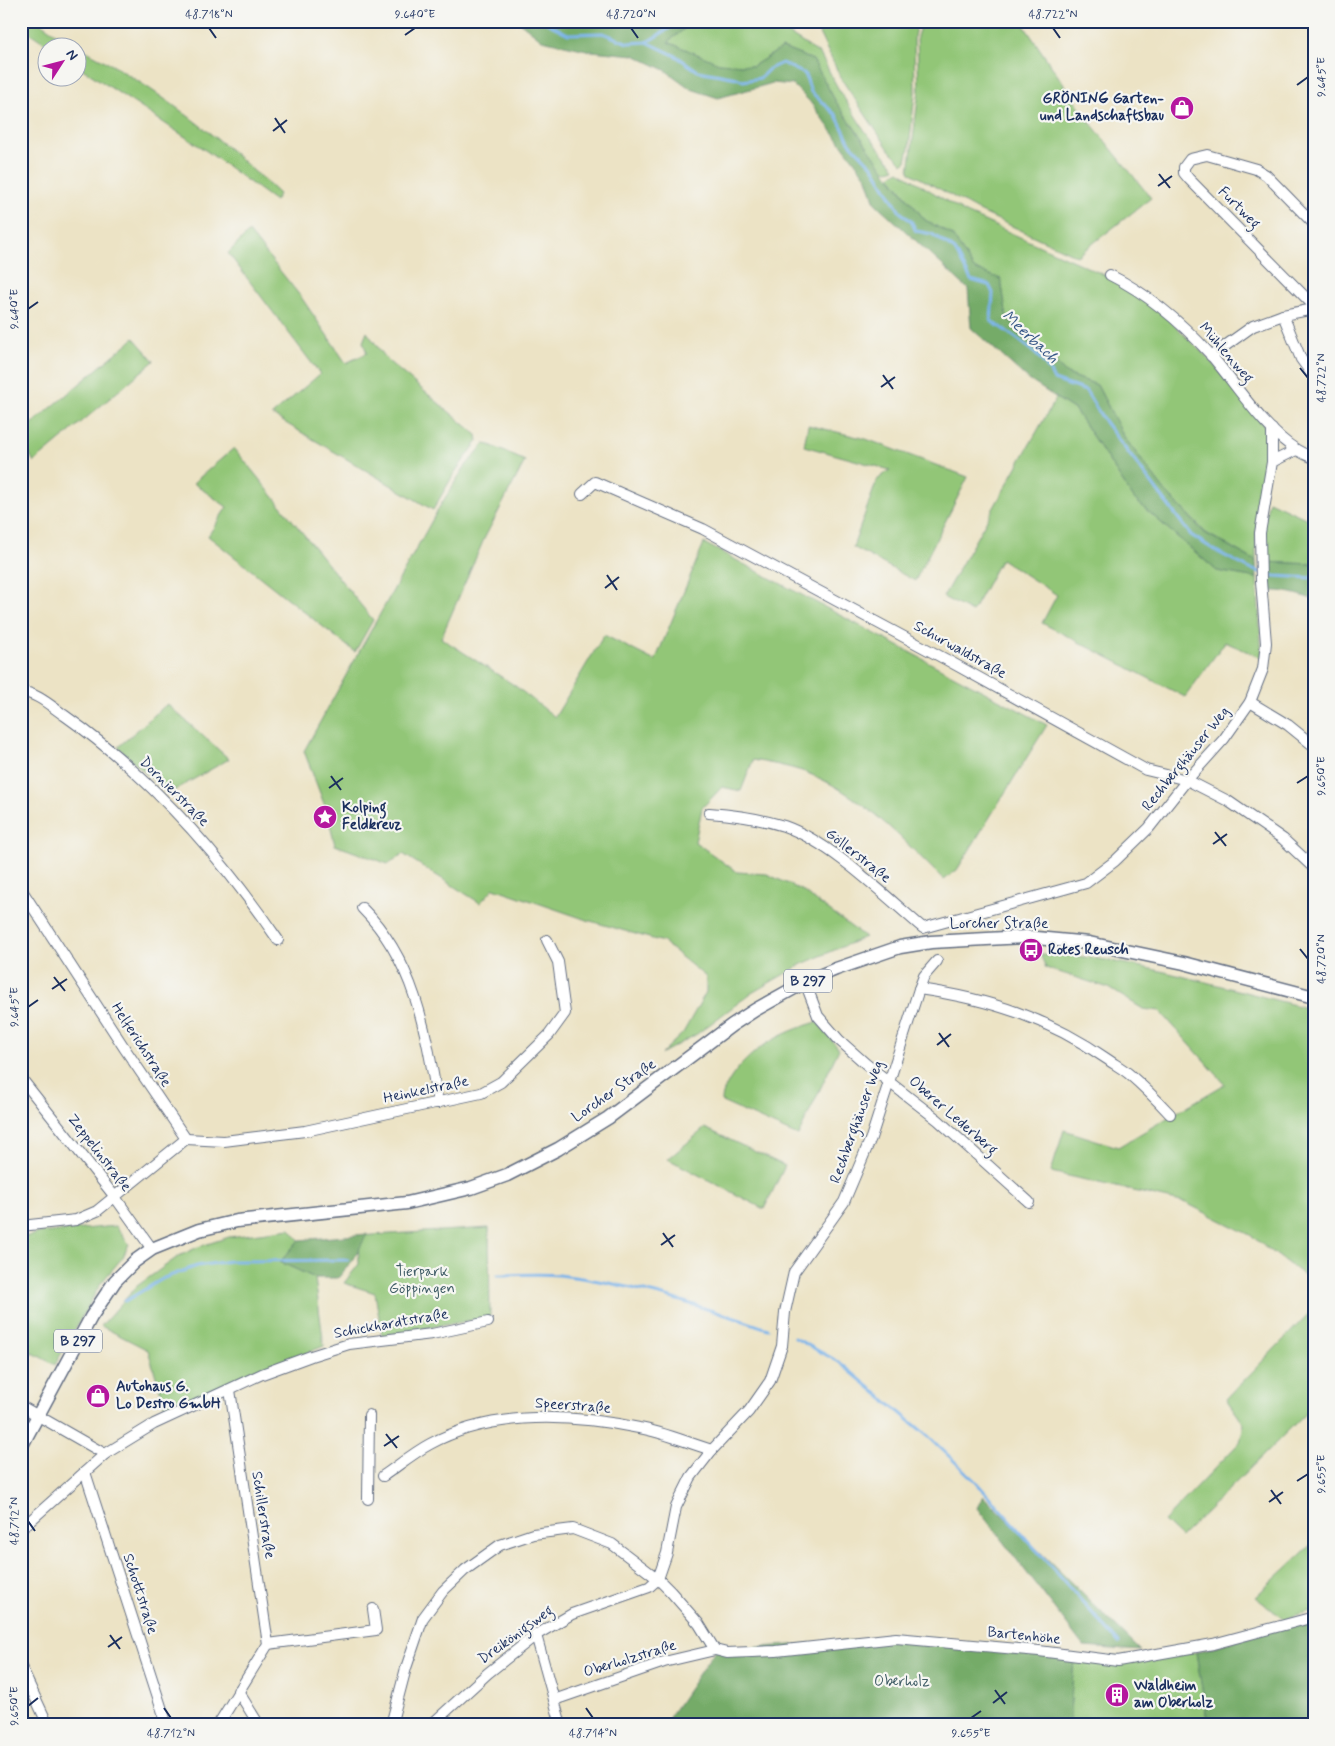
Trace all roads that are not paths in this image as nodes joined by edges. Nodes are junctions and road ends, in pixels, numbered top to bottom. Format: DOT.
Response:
graph roads {
  1 [pos="1314,224"];
  2 [pos="1110,275"];
  3 [pos="1314,307"];
  4 [pos="1283,315"];
  5 [pos="1212,356"];
  6 [pos="1314,377"];
  7 [pos="1272,429"];
  8 [pos="1296,450"];
  9 [pos="1314,458"];
  10 [pos="1272,462"];
  11 [pos="582,494"];
  12 [pos="23,692"];
  13 [pos="1250,702"];
  14 [pos="1314,746"];
  15 [pos="1187,780"];
  16 [pos="709,813"];
  17 [pos="1314,868"];
  18 [pos="21,889"];
  19 [pos="362,908"];
  20 [pos="923,928"];
  21 [pos="278,940"];
  22 [pos="546,940"];
  23 [pos="937,961"];
  24 [pos="805,982"];
  25 [pos="919,989"];
  26 [pos="1314,997"];
  27 [pos="21,1078"];
  28 [pos="890,1082"];
  29 [pos="438,1102"];
  30 [pos="1170,1114"];
  31 [pos="186,1139"];
  32 [pos="115,1197"];
  33 [pos="1029,1202"];
  34 [pos="21,1226"];
  35 [pos="152,1249"];
  36 [pos="488,1322"];
  37 [pos="230,1390"];
  38 [pos="21,1406"];
  39 [pos="369,1415"];
  40 [pos="39,1416"];
  41 [pos="21,1447"];
  42 [pos="712,1450"];
  43 [pos="105,1454"];
  44 [pos="85,1472"];
  45 [pos="382,1476"];
  46 [pos="368,1499"];
  47 [pos="21,1529"];
  48 [pos="658,1579"];
  49 [pos="373,1609"];
  50 [pos="1314,1617"];
  51 [pos="536,1635"];
  52 [pos="268,1644"];
  53 [pos="716,1650"];
  54 [pos="21,1667"];
  55 [pos="238,1691"];
  56 [pos="554,1700"];
  57 [pos="48,1725"];
  58 [pos="167,1725"];
  59 [pos="218,1725"];
  60 [pos="259,1725"];
  61 [pos="391,1725"];
  62 [pos="431,1725"];
  63 [pos="561,1725"];
  1 -- 3 [label="street, Furtweg"];
  2 -- 5 [label="street, Mühlenweg"];
  3 -- 4 [label="street"];
  4 -- 5 [label="street"];
  4 -- 6 [label="street"];
  5 -- 7 [label="street, Mühlenweg"];
  7 -- 8 [label="street, Mühlenweg"];
  7 -- 10 [label="street, Rechberghäuser Weg"];
  8 -- 9 [label="street, Mühlenweg"];
  8 -- 10 [label="street"];
  10 -- 13 [label="street, Rechberghäuser Weg"];
  11 -- 15 [label="street, Schurwaldstraße"];
  12 -- 21 [label="street, Dornierstraße"];
  13 -- 14 [label="street"];
  13 -- 15 [label="street, Rechberghäuser Weg"];
  15 -- 17 [label="street, Schurwaldstraße"];
  15 -- 20 [label="street, Rechberghäuser Weg"];
  16 -- 20 [label="street, Göllerstraße"];
  18 -- 31 [label="street, Helferichstraße"];
  19 -- 29 [label="street"];
  22 -- 29 [label="street, Heinkelstraße"];
  23 -- 25 [label="street, Rechberghäuser Weg"];
  24 -- 26 [label="main road, Lorcher Straße / B 297"];
  24 -- 28 [label="street, Oberer Lederberg"];
  24 -- 35 [label="main road, Lorcher Straße / B 297"];
  25 -- 28 [label="street, Rechberghäuser Weg"];
  25 -- 30 [label="street"];
  27 -- 32 [label="street, Zeppelinstraße"];
  28 -- 33 [label="street, Oberer Lederberg"];
  28 -- 42 [label="street, Rechberghäuser Weg"];
  29 -- 31 [label="street, Heinkelstraße"];
  31 -- 32 [label="street"];
  32 -- 34 [label="street"];
  32 -- 35 [label="street, Zeppelinstraße"];
  35 -- 40 [label="main road, Lorcher Straße / B 297"];
  36 -- 37 [label="street, Schickhardtstraße"];
  37 -- 43 [label="street, Schickhardtstraße"];
  37 -- 52 [label="street, Schillerstraße"];
  38 -- 40 [label="street"];
  39 -- 46 [label="street"];
  40 -- 41 [label="main road, Lorcher Straße / B 297"];
  40 -- 43 [label="street"];
  42 -- 45 [label="street, Speerstraße"];
  42 -- 48 [label="street, Rechberghäuser Weg"];
  43 -- 44 [label="street, Schickhardtstraße"];
  44 -- 47 [label="street, Schickhardtstraße"];
  44 -- 58 [label="street, Schottstraße"];
  48 -- 51 [label="street, Dreikönigsweg"];
  48 -- 53 [label="street"];
  48 -- 61 [label="street"];
  49 -- 52 [label="street"];
  50 -- 53 [label="street, Bartenhöhe"];
  51 -- 56 [label="street"];
  51 -- 62 [label="street, Dreikönigsweg"];
  52 -- 55 [label="street"];
  53 -- 56 [label="street, Oberholzstraße"];
  54 -- 57 [label="street"];
  55 -- 59 [label="street"];
  55 -- 60 [label="street"];
  56 -- 63 [label="street"];
}
